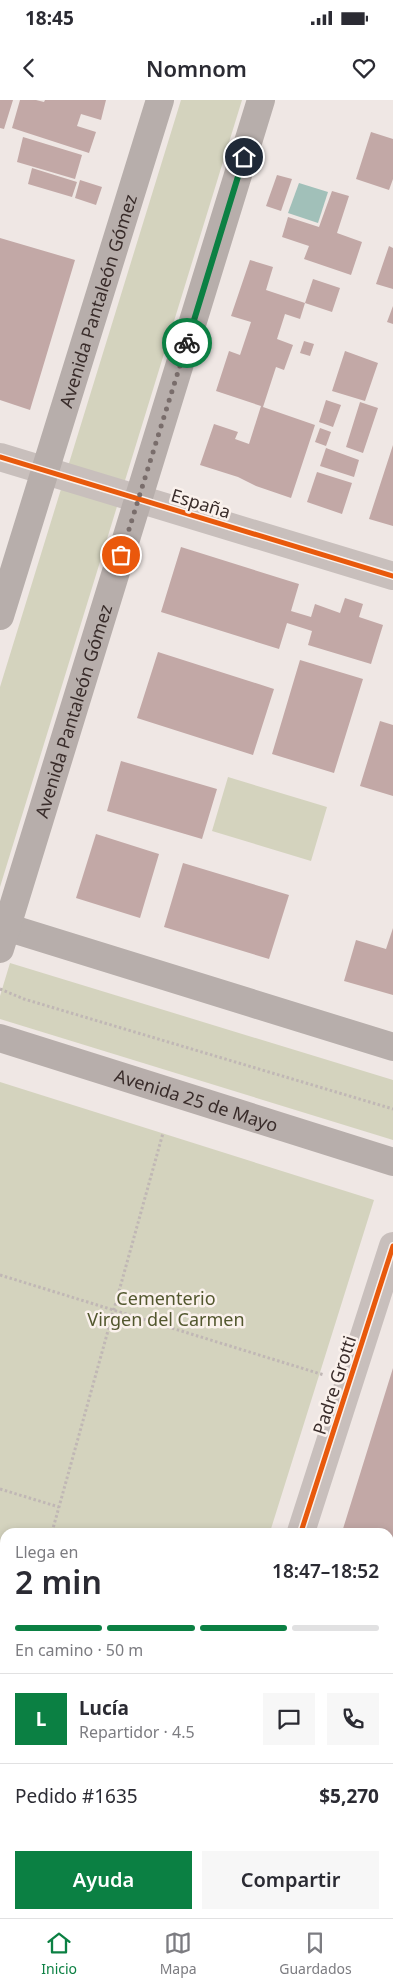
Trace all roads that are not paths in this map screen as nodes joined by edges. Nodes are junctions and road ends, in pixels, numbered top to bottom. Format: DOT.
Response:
graph roads {
  1 [pos="160,100"];
  2 [pos="261,100"];
  3 [pos="0,457"];
  4 [pos="45,471"];
  5 [pos="139,498"];
  6 [pos="393,576"];
  7 [pos="0,616"];
  8 [pos="2,934"];
  9 [pos="0,1038"];
  10 [pos="393,1047"];
  11 [pos="393,1162"];
  12 [pos="393,1246"];
  13 [pos="302,1528"];
  1 -- 4 [label="main road, Avenida Pantaleón Gómez"];
  2 -- 5 [label="main road, Avenida Pantaleón Gómez"];
  3 -- 4 [label="street, España"];
  4 -- 5 [label="street, España"];
  4 -- 7 [label="main road, Avenida Pantaleón Gómez"];
  5 -- 6 [label="street, España"];
  5 -- 8 [label="main road, Avenida Pantaleón Gómez"];
  8 -- 10 [label="main road"];
  9 -- 11 [label="main road, Avenida 25 de Mayo"];
  12 -- 13 [label="street, Padre Grotti"];
}
